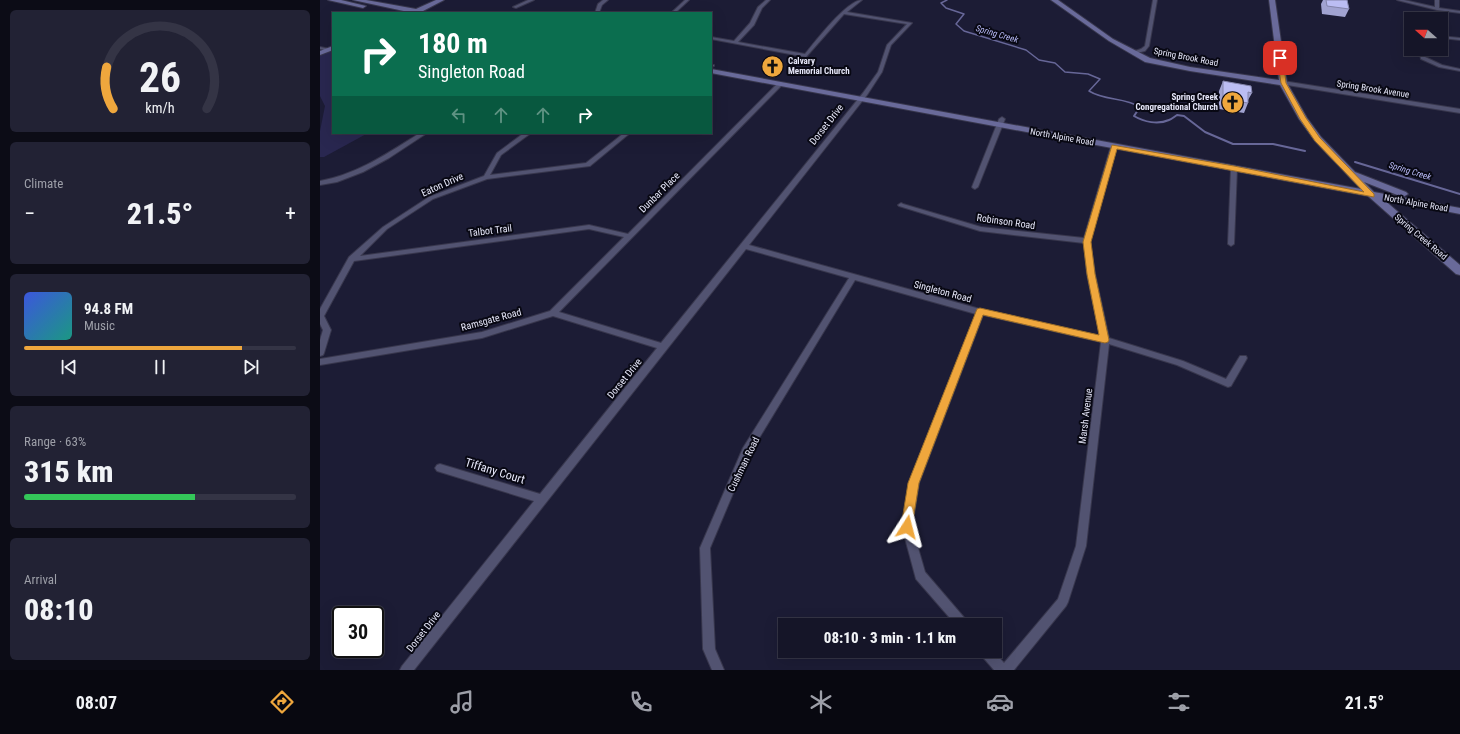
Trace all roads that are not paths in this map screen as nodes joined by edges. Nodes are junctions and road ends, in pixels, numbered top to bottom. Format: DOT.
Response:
graph roads {
  1 [pos="331,0"];
  2 [pos="356,0"];
  3 [pos="441,0"];
  4 [pos="532,0"];
  5 [pos="606,0"];
  6 [pos="688,0"];
  7 [pos="768,0"];
  8 [pos="860,0"];
  9 [pos="1054,0"];
  10 [pos="1155,0"];
  11 [pos="1272,0"];
  12 [pos="1399,0"];
  13 [pos="1437,0"];
  14 [pos="515,7"];
  15 [pos="1437,9"];
  16 [pos="395,12"];
  17 [pos="415,12"];
  18 [pos="597,12"];
  19 [pos="673,12"];
  20 [pos="1460,12"];
  21 [pos="843,13"];
  22 [pos="712,38"];
  23 [pos="1448,38"];
  24 [pos="1460,39"];
  25 [pos="735,42"];
  26 [pos="320,48"];
  27 [pos="330,49"];
  28 [pos="320,52"];
  29 [pos="1134,53"];
  30 [pos="1423,56"];
  31 [pos="712,67"];
  32 [pos="712,67"];
  33 [pos="1460,70"];
  34 [pos="1283,83"];
  35 [pos="780,84"];
  36 [pos="862,96"];
  37 [pos="1460,111"];
  38 [pos="1001,122"];
  39 [pos="422,134"];
  40 [pos="527,134"];
  41 [pos="626,134"];
  42 [pos="1114,146"];
  43 [pos="1234,168"];
  44 [pos="1349,172"];
  45 [pos="486,176"];
  46 [pos="320,183"];
  47 [pos="975,187"];
  48 [pos="1364,187"];
  49 [pos="1403,194"];
  50 [pos="1372,195"];
  51 [pos="1460,204"];
  52 [pos="901,205"];
  53 [pos="1460,211"];
  54 [pos="630,236"];
  55 [pos="1087,242"];
  56 [pos="1231,244"];
  57 [pos="744,246"];
  58 [pos="352,258"];
  59 [pos="1460,271"];
  60 [pos="853,277"];
  61 [pos="980,312"];
  62 [pos="553,313"];
  63 [pos="320,316"];
  64 [pos="1105,340"];
  65 [pos="663,347"];
  66 [pos="320,353"];
  67 [pos="1243,358"];
  68 [pos="320,362"];
  69 [pos="440,468"];
  70 [pos="542,499"];
  71 [pos="957,618"];
  72 [pos="991,658"];
  73 [pos="406,670"];
  74 [pos="718,670"];
  75 [pos="1002,670"];
  76 [pos="1006,670"];
  1 -- 16 [label="main road"];
  2 -- 17 [label="main road"];
  3 -- 17 [label="main road"];
  4 -- 14 [label="street"];
  5 -- 18 [label="street"];
  6 -- 19 [label="street"];
  7 -- 25 [label="street"];
  8 -- 21 [label="street"];
  9 -- 29 [label="main road, Spring Brook Road"];
  10 -- 29 [label="street"];
  11 -- 34 [label="main road, Spring Creek Road"];
  12 -- 15 [label="street"];
  13 -- 15 [label="street"];
  15 -- 20 [label="street"];
  21 -- 25 [label="street"];
  21 -- 36 [label="street, Dorset Drive"];
  22 -- 25 [label="street"];
  23 -- 24 [label="street"];
  26 -- 27 [label="street"];
  27 -- 28 [label="main road"];
  29 -- 34 [label="main road, Spring Brook Road"];
  30 -- 33 [label="street"];
  31 -- 36 [label="main road, North Alpine Road"];
  32 -- 35 [label="main road, North Alpine Road"];
  34 -- 37 [label="street, Spring Brook Avenue"];
  34 -- 44 [label="main road, Spring Creek Road"];
  35 -- 36 [label="main road, North Alpine Road"];
  35 -- 54 [label="street, Dunbar Place"];
  36 -- 38 [label="main road, North Alpine Road"];
  36 -- 57 [label="street, Dorset Drive"];
  38 -- 42 [label="main road, North Alpine Road"];
  38 -- 47 [label="street"];
  38 -- 48 [label="main road, North Alpine Road"];
  39 -- 46 [label="street"];
  40 -- 45 [label="street"];
  41 -- 45 [label="street, Eaton Drive"];
  42 -- 43 [label="main road, North Alpine Road"];
  42 -- 55 [label="street, Marsh Avenue"];
  43 -- 50 [label="main road, North Alpine Road"];
  43 -- 56 [label="street"];
  44 -- 48 [label="main road, Spring Creek Road"];
  44 -- 49 [label="main road"];
  45 -- 58 [label="street, Eaton Drive"];
  48 -- 49 [label="main road, North Alpine Road"];
  48 -- 50 [label="main road, Spring Creek Road"];
  49 -- 51 [label="main road, North Alpine Road"];
  50 -- 53 [label="main road, North Alpine Road"];
  50 -- 59 [label="main road, Spring Creek Road"];
  52 -- 55 [label="street, Robinson Road"];
  54 -- 58 [label="street, Talbot Trail"];
  54 -- 62 [label="street, Dunbar Place"];
  55 -- 64 [label="street, Marsh Avenue"];
  57 -- 60 [label="street, Singleton Road"];
  57 -- 65 [label="street, Dorset Drive"];
  58 -- 63 [label="street, Eaton Drive"];
  60 -- 61 [label="street, Singleton Road"];
  60 -- 74 [label="street, Cushman Road"];
  61 -- 64 [label="street, Singleton Road"];
  61 -- 71 [label="street"];
  62 -- 65 [label="street"];
  62 -- 68 [label="street, Ramsgate Road"];
  63 -- 66 [label="street, Eaton Drive"];
  64 -- 67 [label="street, Singleton Road"];
  64 -- 76 [label="street, Marsh Avenue"];
  65 -- 70 [label="street, Dorset Drive"];
  69 -- 70 [label="street, Tiffany Court"];
  70 -- 73 [label="street, Dorset Drive"];
  72 -- 75 [label="street"];
}
